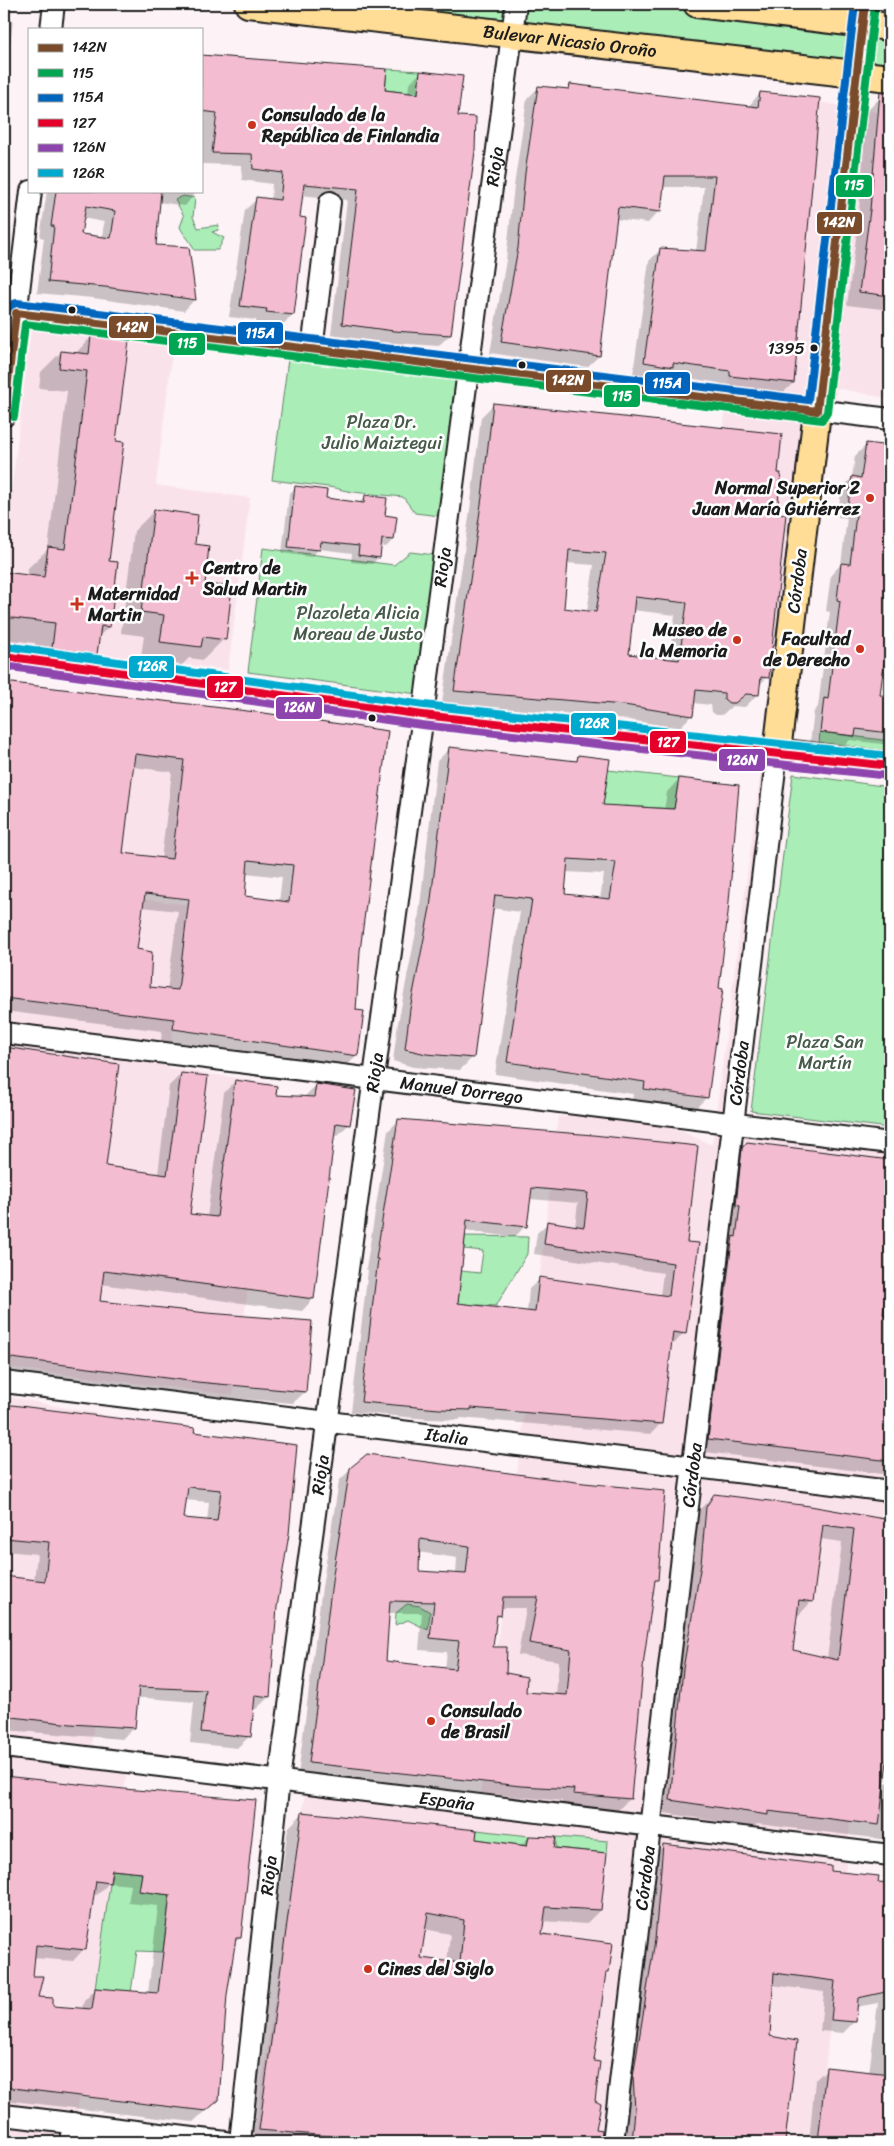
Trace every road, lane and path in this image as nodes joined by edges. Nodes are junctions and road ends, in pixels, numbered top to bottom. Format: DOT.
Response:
graph roads {
  1 [pos="54,4"];
  2 [pos="248,4"];
  3 [pos="516,4"];
  4 [pos="697,4"];
  5 [pos="863,14"];
  6 [pos="890,26"];
  7 [pos="51,28"];
  8 [pos="512,34"];
  9 [pos="856,74"];
  10 [pos="890,78"];
  11 [pos="31,192"];
  12 [pos="330,202"];
  13 [pos="10,312"];
  14 [pos="312,350"];
  15 [pos="469,369"];
  16 [pos="817,411"];
  17 [pos="4,416"];
  18 [pos="890,419"];
  19 [pos="4,656"];
  20 [pos="423,715"];
  21 [pos="777,752"];
  22 [pos="890,766"];
  23 [pos="4,1033"];
  24 [pos="374,1079"];
  25 [pos="733,1123"];
  26 [pos="890,1143"];
  27 [pos="4,1382"];
  28 [pos="328,1422"];
  29 [pos="693,1466"];
  30 [pos="890,1490"];
  31 [pos="4,1747"];
  32 [pos="279,1780"];
  33 [pos="651,1826"];
  34 [pos="890,1855"];
  35 [pos="4,2115"];
  36 [pos="71,2133"];
  37 [pos="226,2142"];
  38 [pos="240,2142"];
  39 [pos="613,2142"];
  1 -- 7 [label="street"];
  2 -- 8 [label="main road, Bulevar Nicasio Oroño"];
  3 -- 8 [label="street, Rioja"];
  4 -- 5 [label="main road"];
  5 -- 6 [label="main road"];
  5 -- 9 [label="main road, Córdoba"];
  8 -- 9 [label="main road, Bulevar Nicasio Oroño"];
  8 -- 15 [label="street, Rioja"];
  9 -- 10 [label="main road, Bulevar Nicasio Oroño"];
  9 -- 16 [label="main road, Córdoba"];
  11 -- 13 [label="street"];
  12 -- 14 [label="street"];
  13 -- 14 [label="street"];
  13 -- 17 [label="street"];
  14 -- 15 [label="street"];
  15 -- 16 [label="street"];
  15 -- 20 [label="street, Rioja"];
  16 -- 18 [label="street"];
  16 -- 21 [label="main road, Córdoba"];
  19 -- 20 [label="street"];
  20 -- 21 [label="street"];
  20 -- 24 [label="street, Rioja"];
  21 -- 22 [label="main road"];
  21 -- 25 [label="street, Córdoba"];
  23 -- 24 [label="street, Manuel Dorrego"];
  24 -- 25 [label="street, Manuel Dorrego"];
  24 -- 28 [label="street, Rioja"];
  25 -- 26 [label="street, Manuel Dorrego"];
  25 -- 29 [label="street, Córdoba"];
  27 -- 28 [label="street, Italia"];
  28 -- 29 [label="street, Italia"];
  28 -- 32 [label="street, Rioja"];
  29 -- 30 [label="street, Italia"];
  29 -- 33 [label="street, Córdoba"];
  31 -- 32 [label="street, España"];
  32 -- 33 [label="street, España"];
  32 -- 38 [label="street, Rioja"];
  33 -- 34 [label="street, España"];
  33 -- 39 [label="street, Córdoba"];
  35 -- 36 [label="street"];
  36 -- 37 [label="street"];
}
